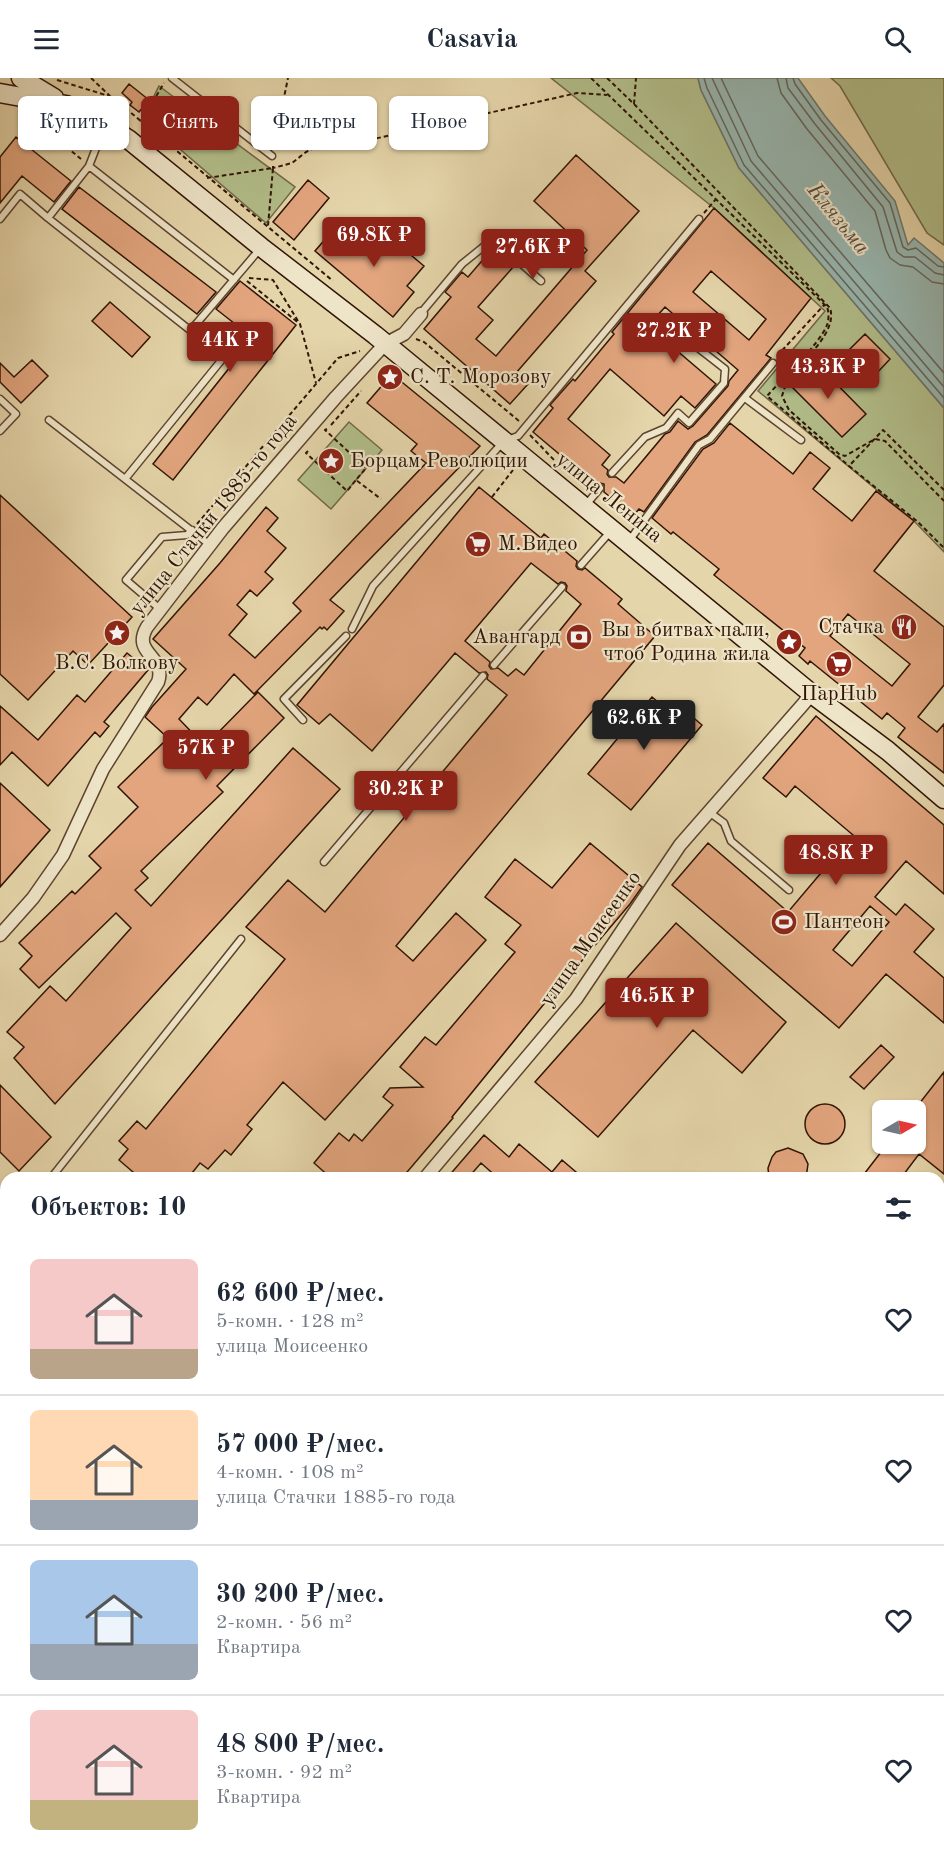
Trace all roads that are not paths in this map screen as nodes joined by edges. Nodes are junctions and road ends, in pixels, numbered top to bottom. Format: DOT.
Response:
graph roads {
  1 [pos="21,78"];
  2 [pos="172,78"];
  3 [pos="0,93"];
  4 [pos="18,96"];
  5 [pos="51,96"];
  6 [pos="129,140"];
  7 [pos="95,150"];
  8 [pos="272,156"];
  9 [pos="89,166"];
  10 [pos="48,218"];
  11 [pos="0,219"];
  12 [pos="699,219"];
  13 [pos="261,247"];
  14 [pos="234,280"];
  15 [pos="541,280"];
  16 [pos="421,314"];
  17 [pos="661,319"];
  18 [pos="191,330"];
  19 [pos="385,344"];
  20 [pos="773,363"];
  21 [pos="745,398"];
  22 [pos="0,399"];
  23 [pos="50,420"];
  24 [pos="0,431"];
  25 [pos="801,440"];
  26 [pos="504,441"];
  27 [pos="612,473"];
  28 [pos="125,479"];
  29 [pos="600,488"];
  30 [pos="585,506"];
  31 [pos="612,529"];
  32 [pos="192,530"];
  33 [pos="628,542"];
  34 [pos="211,545"];
  35 [pos="581,565"];
  36 [pos="561,587"];
  37 [pos="160,609"];
  38 [pos="352,629"];
  39 [pos="346,636"];
  40 [pos="494,665"];
  41 [pos="483,676"];
  42 [pos="812,694"];
  43 [pos="303,720"];
  44 [pos="944,799"];
  45 [pos="709,812"];
  46 [pos="324,862"];
  47 [pos="789,890"];
  48 [pos="0,935"];
  49 [pos="241,939"];
  50 [pos="56,1172"];
  51 [pos="430,1172"];
  1 -- 5 [label="main road"];
  2 -- 8 [label="lane"];
  3 -- 4 [label="main road, улица Ленина"];
  6 -- 13 [label="main road, улица Ленина"];
  7 -- 9 [label="lane"];
  9 -- 10 [label="lane"];
  9 -- 14 [label="lane"];
  10 -- 11 [label="lane"];
  10 -- 18 [label="lane"];
  12 -- 26 [label="lane"];
  13 -- 14 [label="lane"];
  13 -- 19 [label="main road, улица Ленина"];
  14 -- 18 [label="lane"];
  15 -- 16 [label="lane"];
  16 -- 19 [label="street, улица Стачки 1885-го года"];
  17 -- 27 [label="lane"];
  18 -- 28 [label="lane"];
  19 -- 26 [label="main road, улица Ленина"];
  19 -- 34 [label="street, улица Стачки 1885-го года"];
  20 -- 21 [label="lane"];
  21 -- 25 [label="lane"];
  21 -- 33 [label="lane"];
  22 -- 24 [label="lane"];
  23 -- 28 [label="lane"];
  26 -- 30 [label="main road, улица Ленина"];
  26 -- 38 [label="lane"];
  28 -- 32 [label="lane"];
  29 -- 30 [label="lane"];
  30 -- 31 [label="main road, улица Ленина"];
  31 -- 33 [label="main road, улица Ленина"];
  31 -- 35 [label="lane"];
  32 -- 34 [label="lane"];
  32 -- 37 [label="lane"];
  33 -- 42 [label="main road, улица Ленина"];
  34 -- 37 [label="street, улица Стачки 1885-го года"];
  36 -- 40 [label="lane"];
  37 -- 48 [label="street, улица Стачки 1885-го года"];
  39 -- 43 [label="lane"];
  41 -- 46 [label="lane"];
  42 -- 44 [label="main road, улица Ленина"];
  42 -- 45 [label="street, улица Моисеенко"];
  45 -- 47 [label="lane"];
  45 -- 51 [label="street, улица Моисеенко"];
  49 -- 50 [label="lane"];
}
